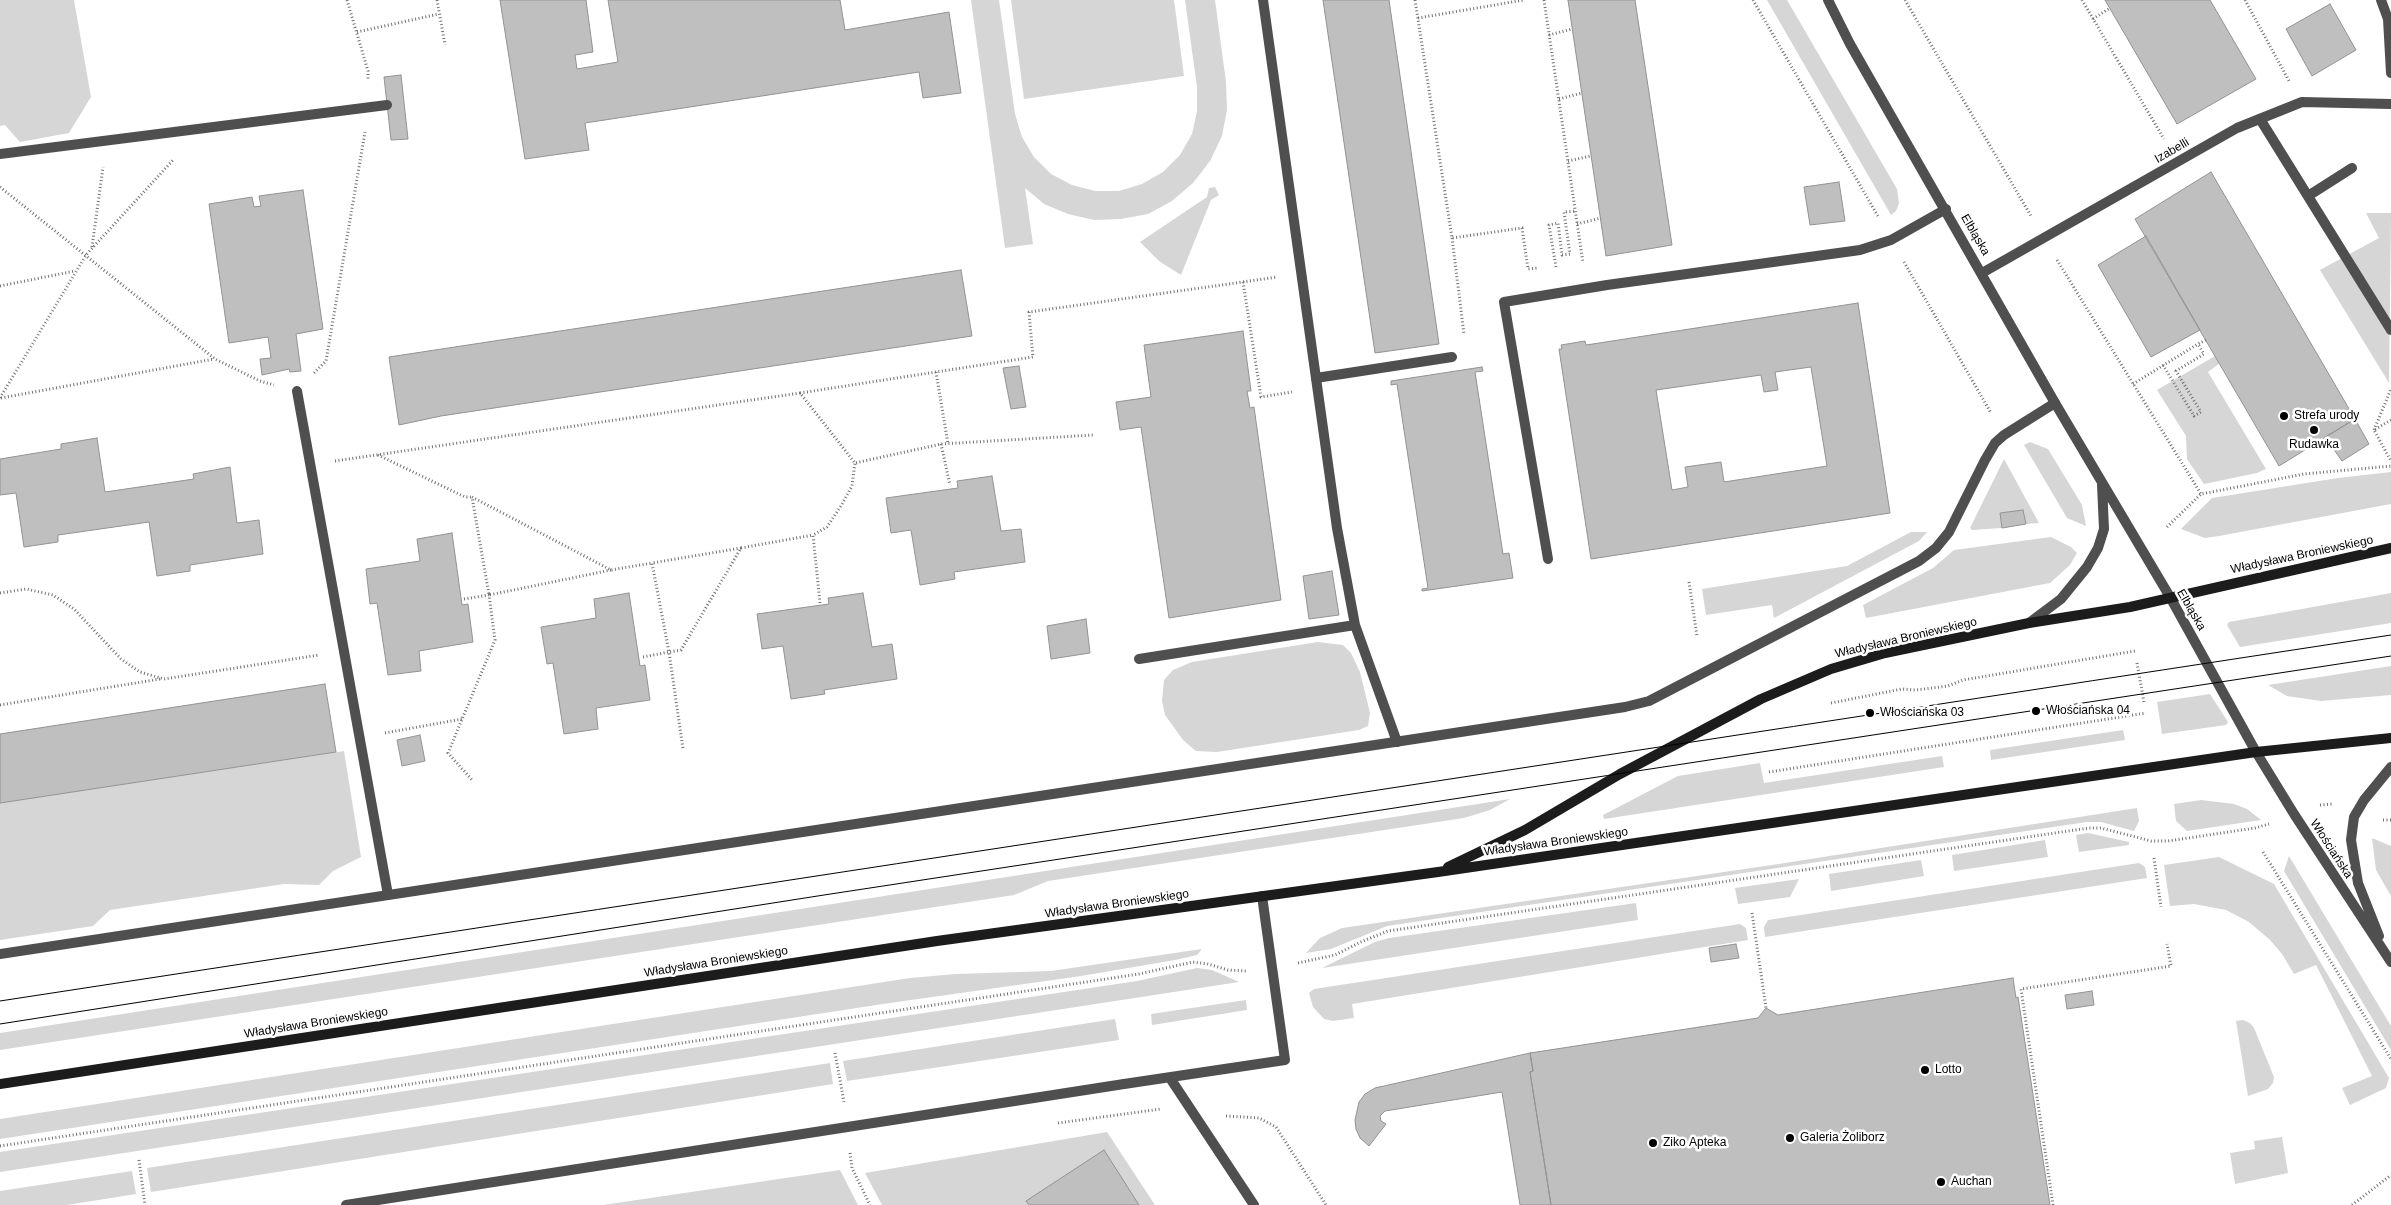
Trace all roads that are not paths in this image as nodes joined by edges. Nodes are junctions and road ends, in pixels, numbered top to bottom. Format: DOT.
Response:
graph roads {
  1 [pos="1263,0"];
  2 [pos="1828,0"];
  3 [pos="2381,0"];
  4 [pos="2391,73"];
  5 [pos="2391,104"];
  6 [pos="387,105"];
  7 [pos="2260,119"];
  8 [pos="0,154"];
  9 [pos="2352,168"];
  10 [pos="2308,196"];
  11 [pos="1946,209"];
  12 [pos="1982,274"];
  13 [pos="2391,330"];
  14 [pos="1452,358"];
  15 [pos="1316,383"];
  16 [pos="297,391"];
  17 [pos="2055,403"];
  18 [pos="2101,481"];
  19 [pos="2391,548"];
  20 [pos="1548,559"];
  21 [pos="2170,597"];
  22 [pos="2029,623"];
  23 [pos="1355,625"];
  24 [pos="1139,659"];
  25 [pos="2391,738"];
  26 [pos="1397,742"];
  27 [pos="2256,752"];
  28 [pos="2391,767"];
  29 [pos="1438,872"];
  30 [pos="388,895"];
  31 [pos="1262,896"];
  32 [pos="0,954"];
  33 [pos="2390,960"];
  34 [pos="1170,1078"];
  35 [pos="0,1084"];
  36 [pos="346,1205"];
  37 [pos="1254,1205"];
  1 -- 15 [label="street"];
  2 -- 11 [label="street, Elbląska"];
  3 -- 4 [label="street"];
  5 -- 7 [label="street, Izabelli"];
  6 -- 8 [label="street"];
  7 -- 10 [label="street"];
  7 -- 12 [label="street, Izabelli"];
  9 -- 10 [label="street"];
  10 -- 13 [label="street"];
  11 -- 12 [label="street, Elbląska"];
  11 -- 20 [label="street"];
  12 -- 17 [label="street, Elbląska"];
  14 -- 15 [label="street"];
  15 -- 23 [label="street"];
  16 -- 30 [label="street"];
  17 -- 18 [label="street, Elbląska"];
  17 -- 26 [label="street"];
  18 -- 21 [label="street, Elbląska"];
  18 -- 22 [label="street, Elbląska"];
  19 -- 21 [label="main road, Władysława Broniewskiego"];
  21 -- 22 [label="main road, Władysława Broniewskiego"];
  21 -- 27 [label="street, Elbląska"];
  22 -- 29 [label="main road, Władysława Broniewskiego"];
  23 -- 24 [label="street"];
  23 -- 26 [label="street"];
  25 -- 27 [label="main road, Władysława Broniewskiego"];
  26 -- 30 [label="street"];
  27 -- 29 [label="main road, Władysława Broniewskiego"];
  27 -- 33 [label="street, Włościańska"];
  28 -- 33 [label="street, Włościańska"];
  29 -- 31 [label="main road, Władysława Broniewskiego"];
  30 -- 32 [label="street"];
  31 -- 34 [label="street"];
  31 -- 35 [label="main road, Władysława Broniewskiego"];
  34 -- 36 [label="street"];
  34 -- 37 [label="street"];
}
